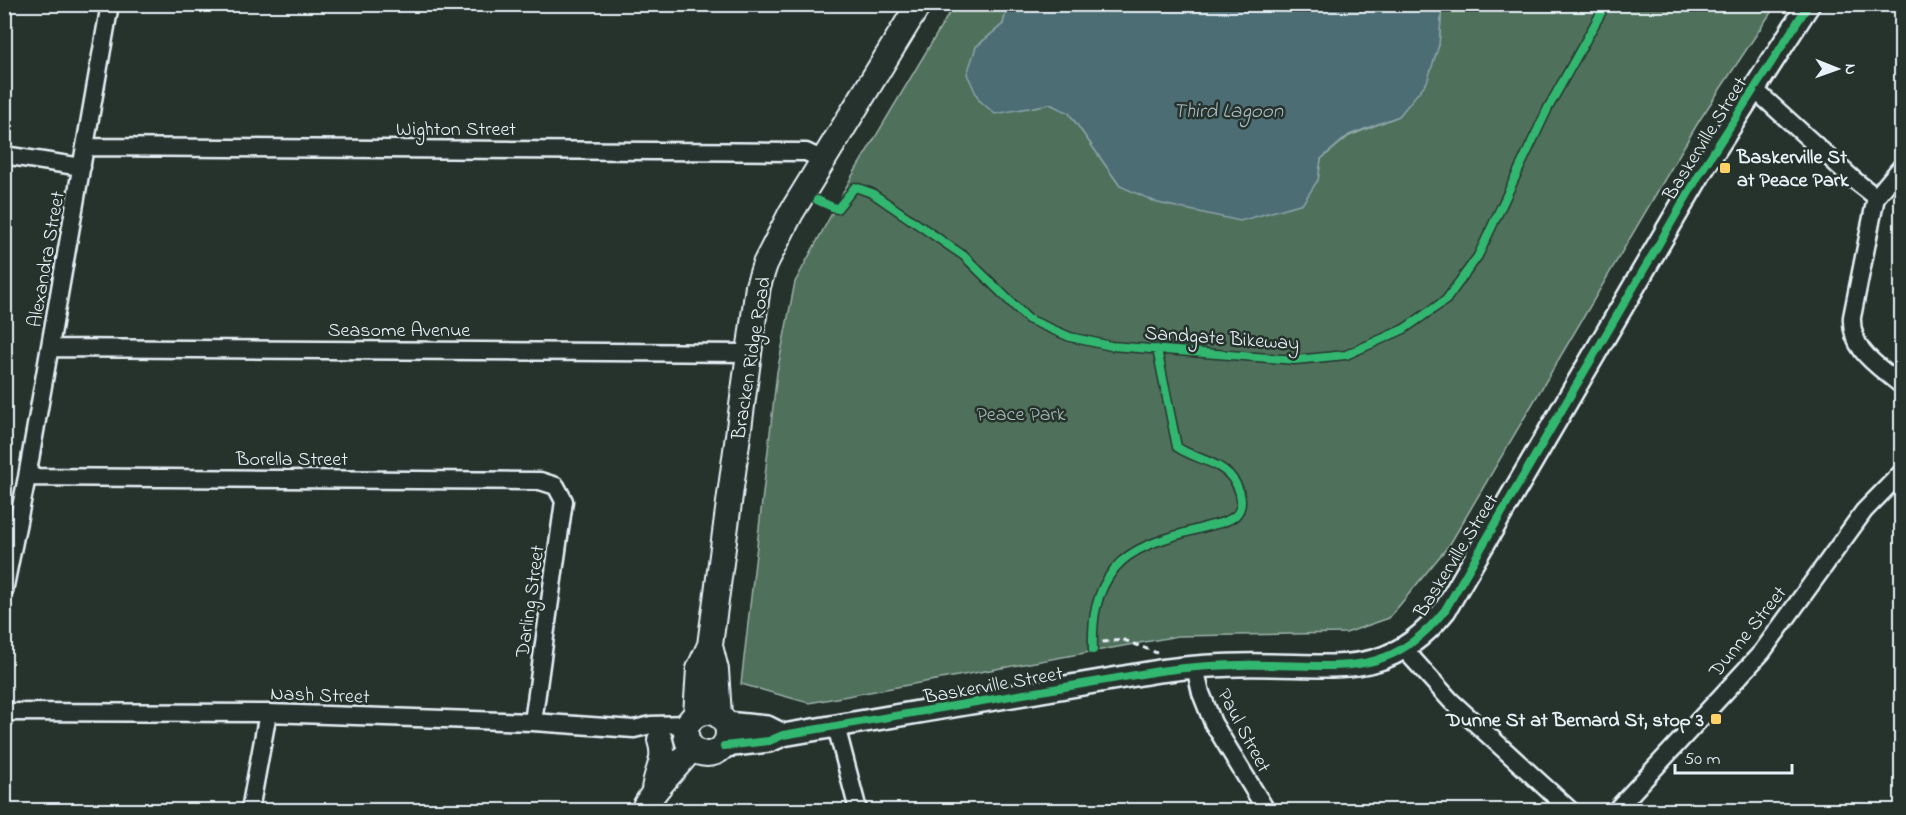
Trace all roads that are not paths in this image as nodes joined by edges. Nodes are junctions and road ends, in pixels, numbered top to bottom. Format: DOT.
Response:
graph roads {
  1 [pos="110,4"];
  2 [pos="919,4"];
  3 [pos="1809,4"];
  4 [pos="1753,88"];
  5 [pos="86,147"];
  6 [pos="4,155"];
  7 [pos="824,160"];
  8 [pos="1902,166"];
  9 [pos="82,167"];
  10 [pos="1876,197"];
  11 [pos="50,348"];
  12 [pos="748,353"];
  13 [pos="1902,386"];
  14 [pos="1902,472"];
  15 [pos="27,477"];
  16 [pos="556,486"];
  17 [pos="4,591"];
  18 [pos="1404,649"];
  19 [pos="1196,667"];
  20 [pos="4,712"];
  21 [pos="268,713"];
  22 [pos="533,722"];
  23 [pos="836,726"];
  24 [pos="634,729"];
  25 [pos="705,734"];
  26 [pos="660,740"];
  27 [pos="651,804"];
  28 [pos="250,810"];
  29 [pos="858,810"];
  30 [pos="1266,810"];
  31 [pos="1570,810"];
  32 [pos="1616,810"];
  1 -- 5 [label="street, Alexandra Street"];
  2 -- 7 [label="main road, Bracken Ridge Road"];
  3 -- 4 [label="street, Baskerville Street"];
  4 -- 10 [label="street"];
  4 -- 18 [label="street, Baskerville Street"];
  5 -- 7 [label="street, Wighton Street"];
  5 -- 9 [label="street, Alexandra Street"];
  6 -- 9 [label="street"];
  7 -- 12 [label="main road, Bracken Ridge Road"];
  8 -- 10 [label="street"];
  9 -- 11 [label="street, Alexandra Street"];
  10 -- 13 [label="street"];
  11 -- 12 [label="street, Seasome Avenue"];
  11 -- 15 [label="street, Alexandra Street"];
  12 -- 25 [label="main road, Bracken Ridge Road"];
  14 -- 32 [label="street, Dunne Street"];
  15 -- 16 [label="street, Borella Street"];
  15 -- 17 [label="street, Alexandra Street"];
  16 -- 22 [label="street, Darling Street"];
  18 -- 19 [label="street, Baskerville Street"];
  18 -- 31 [label="street"];
  19 -- 23 [label="street, Baskerville Street"];
  19 -- 30 [label="street, Paul Street"];
  20 -- 21 [label="street, Nash Street"];
  21 -- 22 [label="street, Nash Street"];
  21 -- 28 [label="street"];
  22 -- 24 [label="street, Nash Street"];
  23 -- 25 [label="street, Baskerville Street"];
  23 -- 29 [label="street"];
  24 -- 25 [label="street, Nash Street"];
  24 -- 26 [label="street, Nash Street"];
  25 -- 26 [label="street, Nash Street"];
  25 -- 27 [label="main road"];
  26 -- 27 [label="main road"];
}
